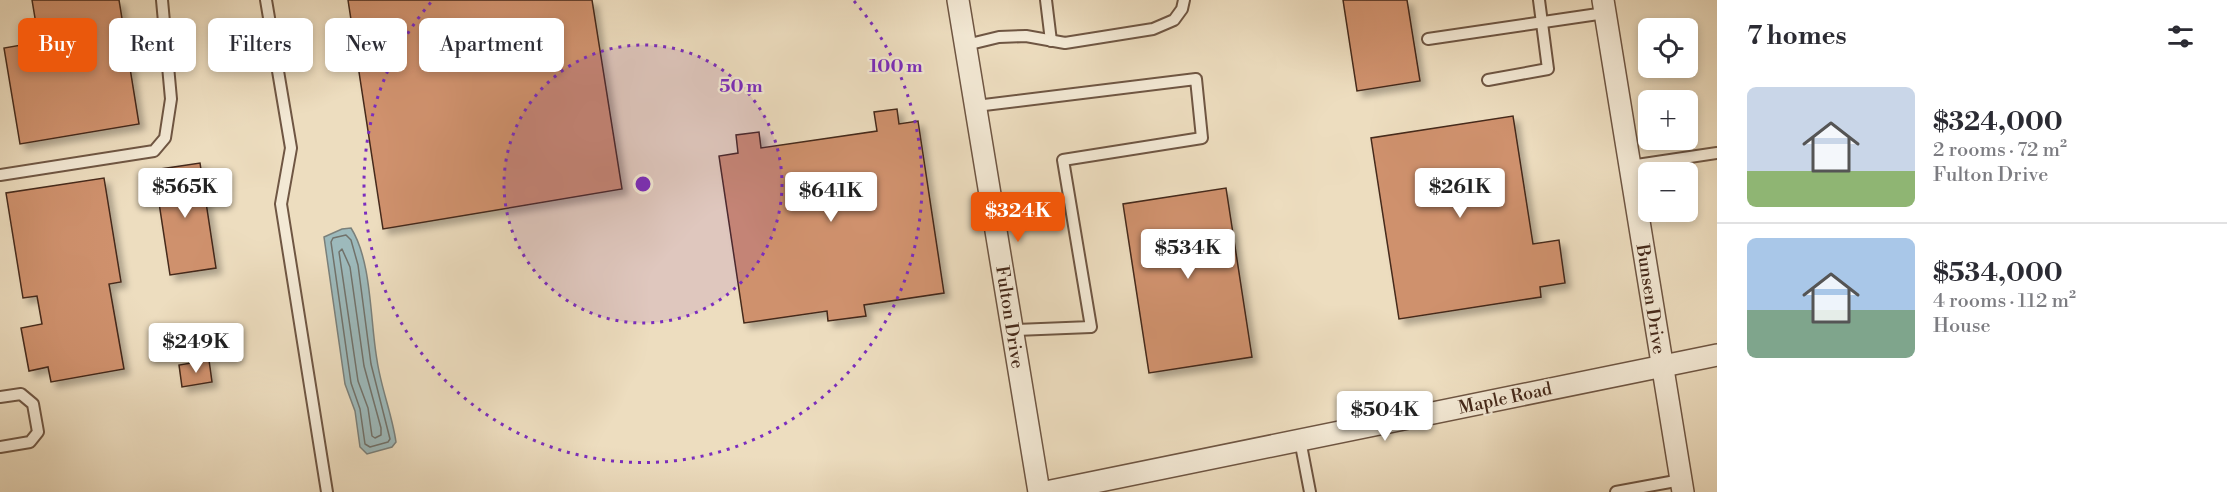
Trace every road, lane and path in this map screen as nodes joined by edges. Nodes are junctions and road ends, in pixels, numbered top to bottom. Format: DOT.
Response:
graph roads {
  1 [pos="162,0"];
  2 [pos="267,0"];
  3 [pos="958,0"];
  4 [pos="1046,0"];
  5 [pos="1184,0"];
  6 [pos="1539,0"];
  7 [pos="1604,6"];
  8 [pos="1542,20"];
  9 [pos="1428,39"];
  10 [pos="1051,41"];
  11 [pos="966,45"];
  12 [pos="1488,80"];
  13 [pos="976,106"];
  14 [pos="1717,153"];
  15 [pos="1630,166"];
  16 [pos="0,175"];
  17 [pos="1012,330"];
  18 [pos="1717,355"];
  19 [pos="1662,366"];
  20 [pos="0,397"];
  21 [pos="1300,440"];
  22 [pos="0,447"];
  23 [pos="1682,486"];
  24 [pos="327,492"];
  25 [pos="1039,492"];
  26 [pos="1046,492"];
  27 [pos="1310,492"];
  28 [pos="1616,492"];
  1 -- 16 [label="lane"];
  2 -- 24 [label="lane"];
  3 -- 11 [label="street, Fulton Drive"];
  4 -- 10 [label="lane"];
  5 -- 10 [label="lane"];
  6 -- 8 [label="lane"];
  7 -- 8 [label="lane"];
  7 -- 15 [label="street, Bunsen Drive"];
  8 -- 9 [label="lane"];
  8 -- 12 [label="lane"];
  10 -- 11 [label="lane"];
  11 -- 13 [label="street, Fulton Drive"];
  13 -- 17 [label="street, Fulton Drive"];
  13 -- 17 [label="lane"];
  14 -- 15 [label="lane"];
  15 -- 19 [label="street, Bunsen Drive"];
  17 -- 25 [label="street, Fulton Drive"];
  18 -- 19 [label="street, Maple Road"];
  19 -- 21 [label="street, Maple Road"];
  19 -- 23 [label="street, Bunsen Drive"];
  20 -- 22 [label="lane"];
  21 -- 26 [label="street, Maple Road"];
  21 -- 27 [label="lane"];
  23 -- 28 [label="lane"];
}
